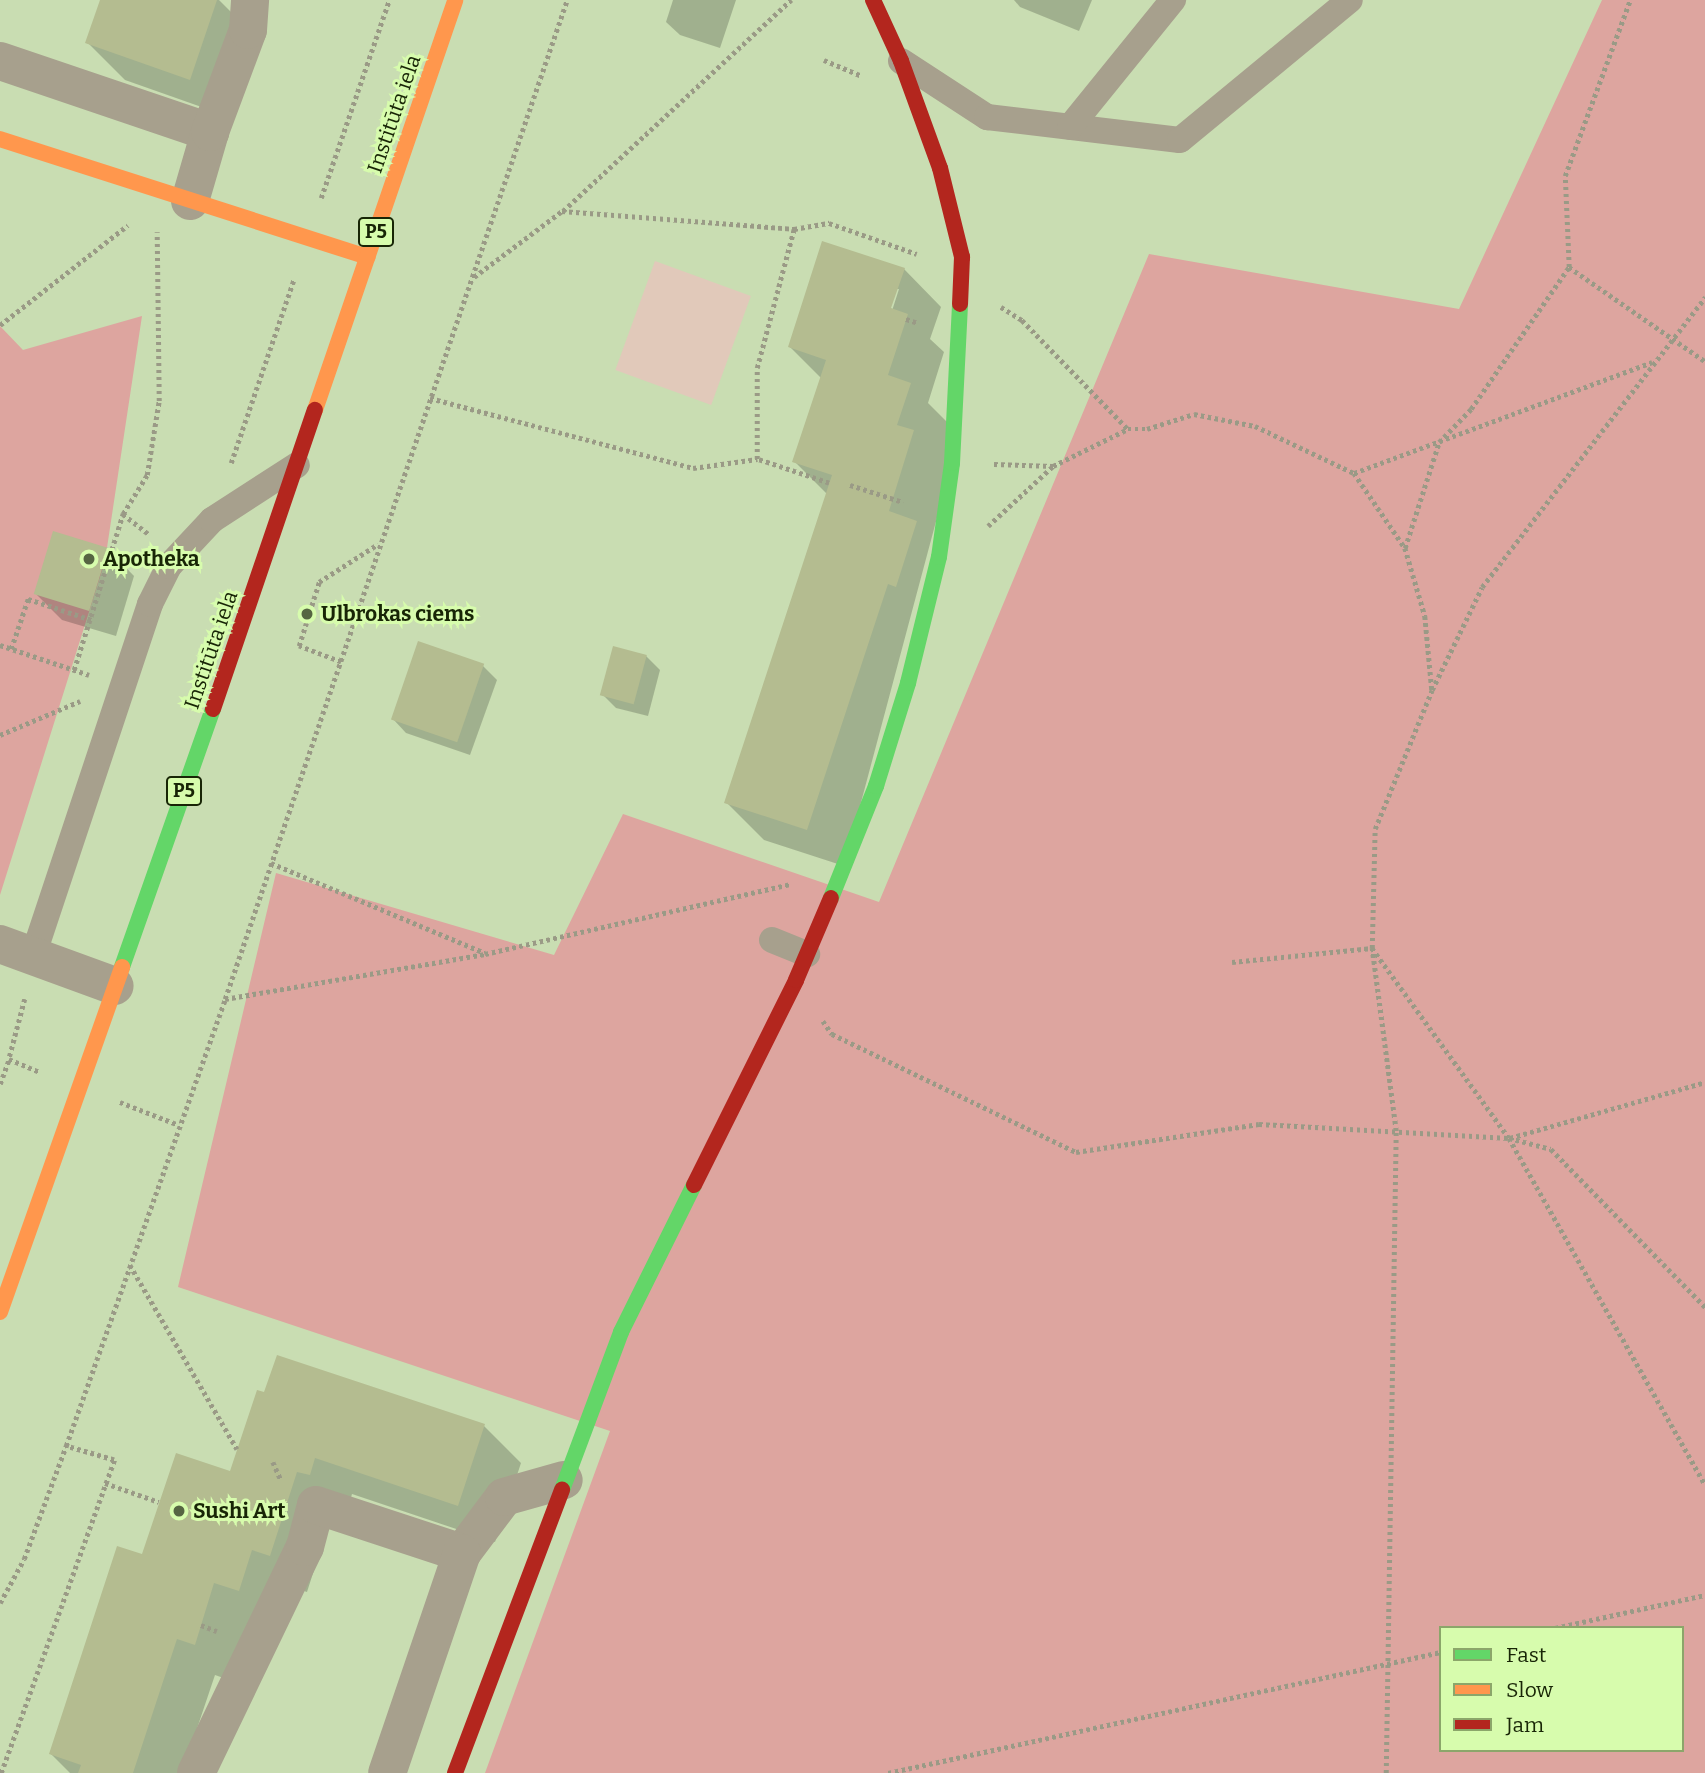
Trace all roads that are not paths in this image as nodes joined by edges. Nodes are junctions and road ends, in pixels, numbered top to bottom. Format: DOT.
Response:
graph roads {
  1 [pos="250,0"];
  2 [pos="455,0"];
  3 [pos="873,0"];
  4 [pos="1173,0"];
  5 [pos="1350,0"];
  6 [pos="0,61"];
  7 [pos="901,61"];
  8 [pos="1070,127"];
  9 [pos="209,132"];
  10 [pos="0,139"];
  11 [pos="176,197"];
  12 [pos="367,257"];
  13 [pos="297,465"];
  14 [pos="772,940"];
  15 [pos="16,950"];
  16 [pos="807,954"];
  17 [pos="115,986"];
  18 [pos="0,1312"];
  19 [pos="564,1480"];
  20 [pos="462,1553"];
  21 [pos="196,1773"];
  22 [pos="387,1773"];
  23 [pos="455,1773"];
  1 -- 9 [label="street"];
  2 -- 12 [label="street, Institūta iela / P5"];
  3 -- 7 [label="street"];
  4 -- 8 [label="lane"];
  5 -- 8 [label="lane"];
  6 -- 9 [label="street"];
  7 -- 8 [label="lane"];
  7 -- 16 [label="street"];
  9 -- 11 [label="street"];
  10 -- 11 [label="street"];
  11 -- 12 [label="street"];
  12 -- 13 [label="street, Institūta iela / P5"];
  13 -- 15 [label="lane"];
  13 -- 17 [label="street, Institūta iela / P5"];
  14 -- 16 [label="lane"];
  15 -- 17 [label="street"];
  16 -- 19 [label="street"];
  17 -- 18 [label="street, Institūta iela / P5"];
  19 -- 20 [label="street"];
  19 -- 23 [label="street"];
  20 -- 21 [label="street"];
  20 -- 22 [label="street"];
}
